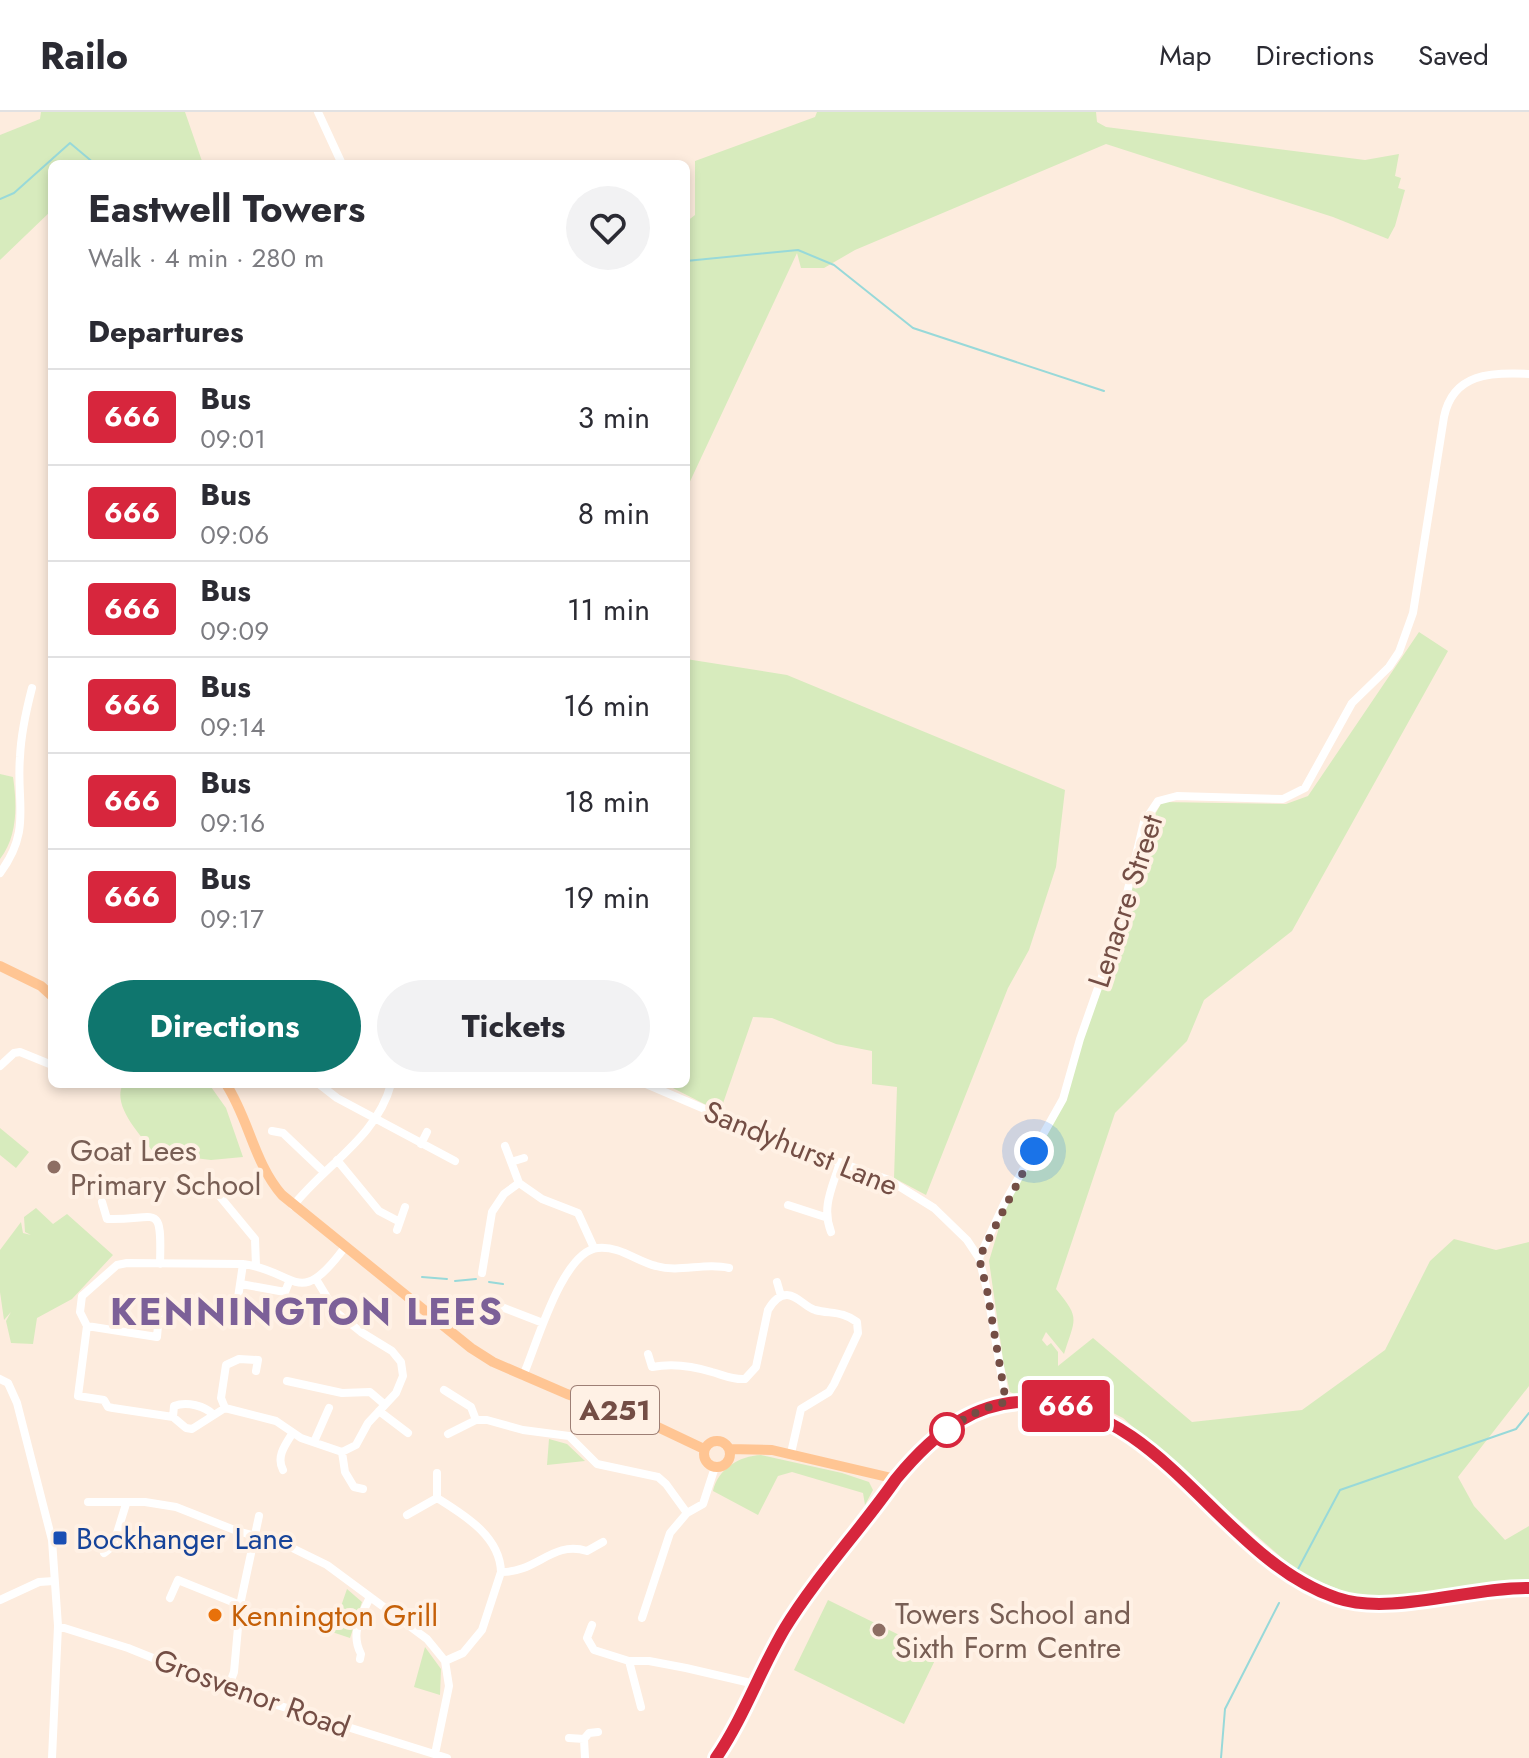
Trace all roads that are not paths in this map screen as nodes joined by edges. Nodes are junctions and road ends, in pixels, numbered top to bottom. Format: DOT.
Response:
graph roads {
  1 [pos="318,112"];
  2 [pos="340,160"];
  3 [pos="1529,374"];
  4 [pos="32,688"];
  5 [pos="0,873"];
  6 [pos="0,966"];
  7 [pos="48,992"];
  8 [pos="48,1063"];
  9 [pos="0,1066"];
  10 [pos="229,1088"];
  11 [pos="324,1088"];
  12 [pos="389,1088"];
  13 [pos="655,1088"];
  14 [pos="375,1119"];
  15 [pos="272,1131"];
  16 [pos="427,1132"];
  17 [pos="421,1144"];
  18 [pos="505,1146"];
  19 [pos="524,1158"];
  20 [pos="337,1160"];
  21 [pos="455,1161"];
  22 [pos="511,1162"];
  23 [pos="840,1162"];
  24 [pos="324,1172"];
  25 [pos="519,1183"];
  26 [pos="202,1185"];
  27 [pos="102,1202"];
  28 [pos="587,1205"];
  29 [pos="788,1205"];
  30 [pos="293,1206"];
  31 [pos="405,1207"];
  32 [pos="578,1213"];
  33 [pos="825,1217"];
  34 [pos="831,1232"];
  35 [pos="345,1247"];
  36 [pos="594,1248"];
  37 [pos="714,1252"];
  38 [pos="979,1258"];
  39 [pos="160,1264"];
  40 [pos="243,1264"];
  41 [pos="715,1264"];
  42 [pos="256,1266"];
  43 [pos="729,1268"];
  44 [pos="482,1273"];
  45 [pos="316,1279"];
  46 [pos="289,1282"];
  47 [pos="777,1282"];
  48 [pos="241,1284"];
  49 [pos="781,1296"];
  50 [pos="499,1306"];
  51 [pos="159,1314"];
  52 [pos="235,1318"];
  53 [pos="543,1323"];
  54 [pos="87,1326"];
  55 [pos="648,1354"];
  56 [pos="256,1371"];
  57 [pos="523,1376"];
  58 [pos="0,1379"];
  59 [pos="353,1380"];
  60 [pos="287,1381"];
  61 [pos="444,1390"];
  62 [pos="354,1391"];
  63 [pos="1006,1402"];
  64 [pos="382,1407"];
  65 [pos="225,1408"];
  66 [pos="329,1408"];
  67 [pos="214,1415"];
  68 [pos="173,1417"];
  69 [pos="476,1420"];
  70 [pos="408,1433"];
  71 [pos="292,1434"];
  72 [pos="448,1434"];
  73 [pos="314,1442"];
  74 [pos="704,1449"];
  75 [pos="729,1449"];
  76 [pos="342,1452"];
  77 [pos="791,1453"];
  78 [pos="715,1467"];
  79 [pos="283,1470"];
  80 [pos="437,1473"];
  81 [pos="896,1479"];
  82 [pos="349,1497"];
  83 [pos="437,1498"];
  84 [pos="88,1502"];
  85 [pos="126,1504"];
  86 [pos="687,1513"];
  87 [pos="407,1515"];
  88 [pos="259,1516"];
  89 [pos="255,1534"];
  90 [pos="603,1542"];
  91 [pos="104,1553"];
  92 [pos="501,1572"];
  93 [pos="54,1581"];
  94 [pos="1529,1588"];
  95 [pos="370,1597"];
  96 [pos="170,1598"];
  97 [pos="0,1600"];
  98 [pos="649,1601"];
  99 [pos="659,1604"];
  100 [pos="240,1605"];
  101 [pos="642,1618"];
  102 [pos="592,1625"];
  103 [pos="58,1626"];
  104 [pos="360,1659"];
  105 [pos="445,1661"];
  106 [pos="629,1661"];
  107 [pos="755,1684"];
  108 [pos="228,1688"];
  109 [pos="641,1707"];
  110 [pos="598,1732"];
  111 [pos="569,1738"];
  112 [pos="584,1739"];
  113 [pos="412,1749"];
  114 [pos="435,1754"];
  115 [pos="52,1758"];
  116 [pos="405,1758"];
  117 [pos="447,1758"];
  118 [pos="585,1758"];
  119 [pos="716,1758"];
  1 -- 2 [label="street"];
  3 -- 38 [label="street, Lenacre Street"];
  4 -- 5 [label="street"];
  6 -- 7 [label="main road"];
  8 -- 9 [label="street"];
  10 -- 30 [label="main road, A251"];
  11 -- 14 [label="street"];
  12 -- 14 [label="street"];
  13 -- 23 [label="street, Sandyhurst Lane"];
  14 -- 17 [label="street"];
  14 -- 20 [label="street"];
  15 -- 24 [label="street"];
  16 -- 17 [label="street"];
  17 -- 21 [label="street"];
  18 -- 22 [label="street"];
  19 -- 22 [label="street"];
  20 -- 24 [label="street"];
  20 -- 31 [label="street"];
  22 -- 25 [label="street"];
  23 -- 33 [label="street"];
  23 -- 38 [label="street, Sandyhurst Lane"];
  24 -- 30 [label="street"];
  25 -- 32 [label="street"];
  25 -- 44 [label="street"];
  26 -- 42 [label="street"];
  27 -- 39 [label="street"];
  28 -- 32 [label="street"];
  29 -- 33 [label="street"];
  30 -- 35 [label="main road, A251"];
  32 -- 36 [label="street"];
  33 -- 34 [label="street"];
  35 -- 45 [label="street"];
  35 -- 57 [label="main road, A251"];
  36 -- 41 [label="street"];
  36 -- 53 [label="street"];
  37 -- 41 [label="street"];
  38 -- 63 [label="street, Sandyhurst Lane"];
  39 -- 40 [label="street"];
  39 -- 54 [label="street"];
  40 -- 42 [label="street"];
  40 -- 48 [label="street"];
  41 -- 43 [label="street"];
  42 -- 46 [label="street"];
  45 -- 46 [label="street"];
  45 -- 64 [label="street"];
  46 -- 48 [label="street"];
  47 -- 49 [label="street"];
  48 -- 52 [label="street"];
  49 -- 55 [label="street"];
  49 -- 77 [label="street"];
  50 -- 53 [label="street"];
  51 -- 54 [label="street"];
  53 -- 57 [label="street"];
  54 -- 68 [label="street"];
  56 -- 65 [label="street"];
  57 -- 74 [label="main road, A251"];
  58 -- 93 [label="street"];
  59 -- 62 [label="street"];
  60 -- 62 [label="street"];
  61 -- 69 [label="street"];
  62 -- 64 [label="street"];
  63 -- 81 [label="main road"];
  63 -- 94 [label="main road"];
  64 -- 70 [label="street"];
  64 -- 76 [label="street"];
  65 -- 67 [label="street"];
  65 -- 71 [label="street"];
  66 -- 73 [label="street"];
  67 -- 68 [label="street"];
  67 -- 68 [label="street"];
  69 -- 72 [label="street"];
  69 -- 86 [label="street"];
  71 -- 73 [label="street"];
  71 -- 79 [label="street"];
  73 -- 76 [label="street"];
  74 -- 75 [label="main road, A251"];
  74 -- 78 [label="main road"];
  75 -- 77 [label="main road, A251"];
  75 -- 78 [label="main road"];
  76 -- 82 [label="street"];
  77 -- 81 [label="main road, A251"];
  78 -- 86 [label="street"];
  80 -- 83 [label="street"];
  81 -- 107 [label="main road"];
  83 -- 87 [label="street"];
  83 -- 92 [label="street"];
  84 -- 85 [label="street"];
  85 -- 89 [label="street"];
  85 -- 91 [label="street"];
  86 -- 98 [label="street"];
  88 -- 89 [label="street"];
  89 -- 95 [label="street"];
  89 -- 100 [label="street"];
  90 -- 92 [label="street"];
  92 -- 105 [label="street"];
  93 -- 97 [label="street"];
  93 -- 103 [label="street"];
  95 -- 104 [label="street"];
  95 -- 105 [label="street"];
  96 -- 100 [label="street"];
  98 -- 99 [label="street"];
  98 -- 101 [label="street"];
  100 -- 108 [label="street"];
  102 -- 106 [label="street"];
  103 -- 108 [label="street, Grosvenor Road"];
  103 -- 115 [label="street"];
  105 -- 114 [label="street"];
  106 -- 107 [label="street"];
  106 -- 109 [label="street"];
  107 -- 119 [label="main road"];
  108 -- 113 [label="street, Grosvenor Road"];
  110 -- 112 [label="street"];
  111 -- 112 [label="street"];
  112 -- 118 [label="street"];
  113 -- 114 [label="street, Grosvenor Road"];
  113 -- 116 [label="street"];
  114 -- 117 [label="street, Grosvenor Road"];
}
